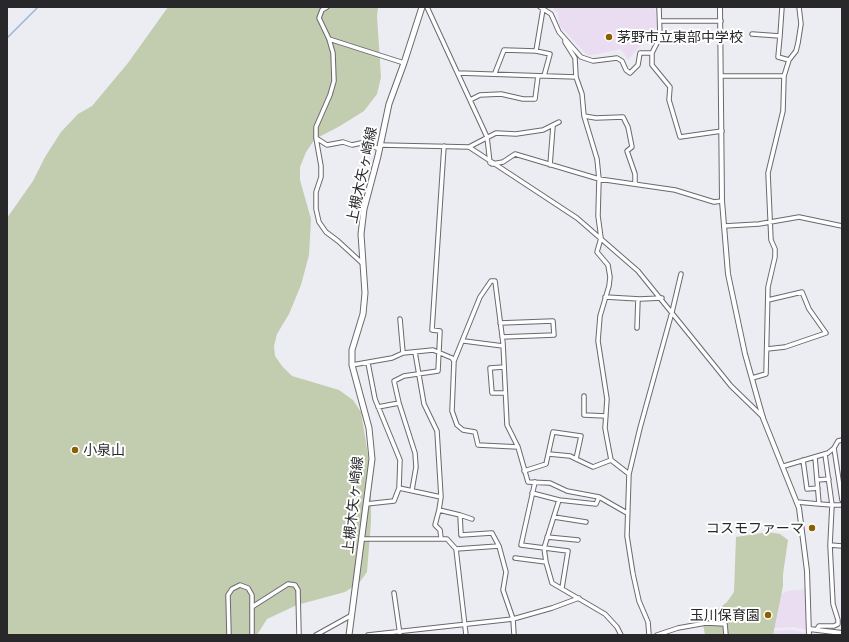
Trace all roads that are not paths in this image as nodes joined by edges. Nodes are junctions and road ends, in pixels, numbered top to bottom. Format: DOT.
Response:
graph roads {
  1 [pos="328,7"];
  2 [pos="422,7"];
  3 [pos="427,7"];
  4 [pos="659,7"];
  5 [pos="720,7"];
  6 [pos="782,7"];
  7 [pos="799,7"];
  8 [pos="541,8"];
  9 [pos="721,20"];
  10 [pos="660,21"];
  11 [pos="752,34"];
  12 [pos="780,36"];
  13 [pos="329,39"];
  14 [pos="565,40"];
  15 [pos="536,51"];
  16 [pos="652,52"];
  17 [pos="790,60"];
  18 [pos="404,63"];
  19 [pos="458,73"];
  20 [pos="495,73"];
  21 [pos="538,76"];
  22 [pos="544,76"];
  23 [pos="721,76"];
  24 [pos="784,76"];
  25 [pos="576,77"];
  26 [pos="470,100"];
  27 [pos="584,116"];
  28 [pos="559,122"];
  29 [pos="552,126"];
  30 [pos="722,131"];
  31 [pos="316,138"];
  32 [pos="488,138"];
  33 [pos="444,146"];
  34 [pos="380,147"];
  35 [pos="468,147"];
  36 [pos="491,163"];
  37 [pos="550,165"];
  38 [pos="599,179"];
  39 [pos="635,183"];
  40 [pos="722,201"];
  41 [pos="770,222"];
  42 [pos="724,226"];
  43 [pos="842,226"];
  44 [pos="601,238"];
  45 [pos="362,263"];
  46 [pos="681,274"];
  47 [pos="605,297"];
  48 [pos="662,298"];
  49 [pos="638,299"];
  50 [pos="768,300"];
  51 [pos="672,312"];
  52 [pos="400,319"];
  53 [pos="500,323"];
  54 [pos="636,328"];
  55 [pos="502,337"];
  56 [pos="464,341"];
  57 [pos="503,346"];
  58 [pos="767,350"];
  59 [pos="415,352"];
  60 [pos="439,352"];
  61 [pos="403,353"];
  62 [pos="454,361"];
  63 [pos="368,363"];
  64 [pos="352,365"];
  65 [pos="504,367"];
  66 [pos="419,373"];
  67 [pos="752,378"];
  68 [pos="505,393"];
  69 [pos="584,396"];
  70 [pos="399,403"];
  71 [pos="378,407"];
  72 [pos="606,416"];
  73 [pos="763,418"];
  74 [pos="842,440"];
  75 [pos="518,447"];
  76 [pos="834,448"];
  77 [pos="548,454"];
  78 [pos="825,454"];
  79 [pos="815,457"];
  80 [pos="576,459"];
  81 [pos="611,460"];
  82 [pos="803,460"];
  83 [pos="784,466"];
  84 [pos="524,471"];
  85 [pos="629,474"];
  86 [pos="829,479"];
  87 [pos="818,480"];
  88 [pos="535,482"];
  89 [pos="398,488"];
  90 [pos="818,488"];
  91 [pos="412,490"];
  92 [pos="532,493"];
  93 [pos="441,497"];
  94 [pos="599,497"];
  95 [pos="559,500"];
  96 [pos="842,500"];
  97 [pos="797,502"];
  98 [pos="366,504"];
  99 [pos="819,504"];
  100 [pos="832,505"];
  101 [pos="842,505"];
  102 [pos="439,510"];
  103 [pos="627,513"];
  104 [pos="460,515"];
  105 [pos="554,517"];
  106 [pos="472,519"];
  107 [pos="586,522"];
  108 [pos="547,537"];
  109 [pos="441,538"];
  110 [pos="362,539"];
  111 [pos="578,540"];
  112 [pos="830,545"];
  113 [pos="498,546"];
  114 [pos="842,546"];
  115 [pos="544,548"];
  116 [pos="456,549"];
  117 [pos="515,558"];
  118 [pos="546,562"];
  119 [pos="562,588"];
  120 [pos="394,593"];
  121 [pos="579,598"];
  122 [pos="252,607"];
  123 [pos="352,615"];
  124 [pos="513,619"];
  125 [pos="464,624"];
  126 [pos="808,629"];
  127 [pos="817,629"];
  128 [pos="842,633"];
  129 [pos="399,634"];
  130 [pos="229,635"];
  131 [pos="252,635"];
  132 [pos="300,635"];
  133 [pos="316,635"];
  134 [pos="349,635"];
  135 [pos="368,635"];
  136 [pos="466,635"];
  137 [pos="514,635"];
  138 [pos="621,635"];
  139 [pos="648,635"];
  140 [pos="657,635"];
  141 [pos="726,635"];
  142 [pos="809,635"];
  1 -- 13 [label="street"];
  2 -- 18 [label="main road, 上槻木矢ヶ崎線"];
  3 -- 19 [label="street"];
  4 -- 10 [label="street"];
  5 -- 9 [label="street"];
  6 -- 12 [label="street"];
  7 -- 17 [label="street"];
  8 -- 14 [label="street"];
  8 -- 15 [label="street"];
  9 -- 10 [label="street"];
  9 -- 23 [label="street"];
  10 -- 16 [label="street"];
  11 -- 12 [label="street"];
  12 -- 17 [label="street"];
  13 -- 18 [label="street"];
  13 -- 31 [label="street"];
  14 -- 16 [label="street"];
  14 -- 25 [label="street"];
  15 -- 20 [label="street"];
  15 -- 22 [label="street"];
  16 -- 30 [label="street"];
  17 -- 24 [label="street"];
  18 -- 34 [label="main road, 上槻木矢ヶ崎線"];
  19 -- 20 [label="street"];
  19 -- 26 [label="street"];
  20 -- 21 [label="street"];
  21 -- 22 [label="street"];
  21 -- 26 [label="street"];
  22 -- 25 [label="street"];
  23 -- 24 [label="street"];
  23 -- 30 [label="street"];
  24 -- 41 [label="street"];
  25 -- 27 [label="street"];
  26 -- 32 [label="street"];
  27 -- 38 [label="street"];
  27 -- 39 [label="street"];
  28 -- 29 [label="street"];
  29 -- 32 [label="street"];
  29 -- 37 [label="street"];
  30 -- 40 [label="street"];
  31 -- 34 [label="street"];
  31 -- 45 [label="street"];
  32 -- 35 [label="street"];
  32 -- 36 [label="street"];
  33 -- 34 [label="street"];
  33 -- 35 [label="street"];
  33 -- 60 [label="street"];
  34 -- 45 [label="main road, 上槻木矢ヶ崎線"];
  35 -- 36 [label="street"];
  36 -- 37 [label="street"];
  36 -- 44 [label="street"];
  37 -- 38 [label="street"];
  38 -- 39 [label="street"];
  38 -- 44 [label="street"];
  39 -- 40 [label="street"];
  40 -- 42 [label="street"];
  41 -- 42 [label="street"];
  41 -- 43 [label="street"];
  41 -- 50 [label="street"];
  42 -- 67 [label="street"];
  44 -- 47 [label="street"];
  44 -- 48 [label="street"];
  45 -- 64 [label="main road, 上槻木矢ヶ崎線"];
  46 -- 51 [label="street"];
  47 -- 49 [label="street"];
  47 -- 72 [label="street"];
  48 -- 49 [label="street"];
  48 -- 51 [label="street"];
  49 -- 54 [label="street"];
  50 -- 58 [label="street"];
  50 -- 58 [label="street"];
  51 -- 73 [label="street"];
  51 -- 85 [label="street"];
  52 -- 61 [label="street"];
  53 -- 55 [label="street"];
  53 -- 55 [label="street"];
  53 -- 56 [label="street"];
  55 -- 57 [label="street"];
  56 -- 57 [label="street"];
  56 -- 62 [label="street"];
  57 -- 65 [label="street"];
  58 -- 67 [label="street"];
  59 -- 60 [label="street"];
  59 -- 61 [label="street"];
  59 -- 66 [label="street"];
  60 -- 62 [label="street"];
  60 -- 66 [label="street"];
  61 -- 63 [label="street"];
  62 -- 75 [label="street"];
  63 -- 64 [label="street"];
  63 -- 71 [label="street"];
  64 -- 98 [label="main road, 上槻木矢ヶ崎線"];
  65 -- 68 [label="street"];
  65 -- 68 [label="street"];
  66 -- 70 [label="street"];
  66 -- 93 [label="street"];
  67 -- 73 [label="street"];
  68 -- 75 [label="street"];
  69 -- 72 [label="street"];
  70 -- 71 [label="street"];
  70 -- 91 [label="street"];
  71 -- 89 [label="street"];
  72 -- 81 [label="street"];
  73 -- 83 [label="street"];
  74 -- 76 [label="street"];
  75 -- 84 [label="street"];
  76 -- 78 [label="street"];
  76 -- 96 [label="street"];
  77 -- 80 [label="street"];
  77 -- 80 [label="street"];
  77 -- 84 [label="street"];
  78 -- 79 [label="street"];
  78 -- 86 [label="street"];
  79 -- 82 [label="street"];
  79 -- 87 [label="street"];
  80 -- 81 [label="street"];
  81 -- 85 [label="street"];
  82 -- 83 [label="street"];
  82 -- 90 [label="street"];
  83 -- 97 [label="street"];
  84 -- 88 [label="street"];
  85 -- 103 [label="street"];
  86 -- 87 [label="street"];
  86 -- 100 [label="street"];
  87 -- 90 [label="street"];
  88 -- 92 [label="street"];
  88 -- 94 [label="street"];
  89 -- 91 [label="street"];
  89 -- 98 [label="street"];
  90 -- 99 [label="street"];
  91 -- 93 [label="street"];
  92 -- 95 [label="street"];
  92 -- 115 [label="street"];
  93 -- 102 [label="street"];
  94 -- 95 [label="street"];
  94 -- 103 [label="street"];
  95 -- 105 [label="street"];
  97 -- 99 [label="street"];
  97 -- 126 [label="street"];
  98 -- 110 [label="main road, 上槻木矢ヶ崎線"];
  99 -- 100 [label="street"];
  100 -- 101 [label="street"];
  100 -- 112 [label="street"];
  102 -- 104 [label="street"];
  102 -- 109 [label="street"];
  103 -- 139 [label="street"];
  104 -- 106 [label="street"];
  104 -- 113 [label="street"];
  105 -- 107 [label="street"];
  105 -- 108 [label="street"];
  108 -- 111 [label="street"];
  108 -- 115 [label="street"];
  109 -- 110 [label="street"];
  109 -- 116 [label="street"];
  110 -- 123 [label="main road, 上槻木矢ヶ崎線"];
  112 -- 114 [label="street"];
  112 -- 127 [label="street"];
  113 -- 116 [label="street"];
  113 -- 124 [label="street"];
  115 -- 118 [label="street"];
  115 -- 119 [label="street"];
  116 -- 125 [label="street"];
  117 -- 118 [label="street"];
  118 -- 119 [label="street"];
  119 -- 121 [label="street"];
  120 -- 129 [label="street"];
  121 -- 124 [label="street"];
  121 -- 138 [label="street"];
  122 -- 130 [label="street"];
  122 -- 131 [label="street"];
  122 -- 132 [label="street"];
  123 -- 133 [label="street"];
  123 -- 134 [label="main road, 上槻木矢ヶ崎線"];
  124 -- 125 [label="street"];
  124 -- 137 [label="street"];
  125 -- 129 [label="street"];
  125 -- 136 [label="street"];
  126 -- 127 [label="street"];
  126 -- 142 [label="street"];
  127 -- 128 [label="street"];
  129 -- 135 [label="street"];
  140 -- 141 [label="street"];
}
